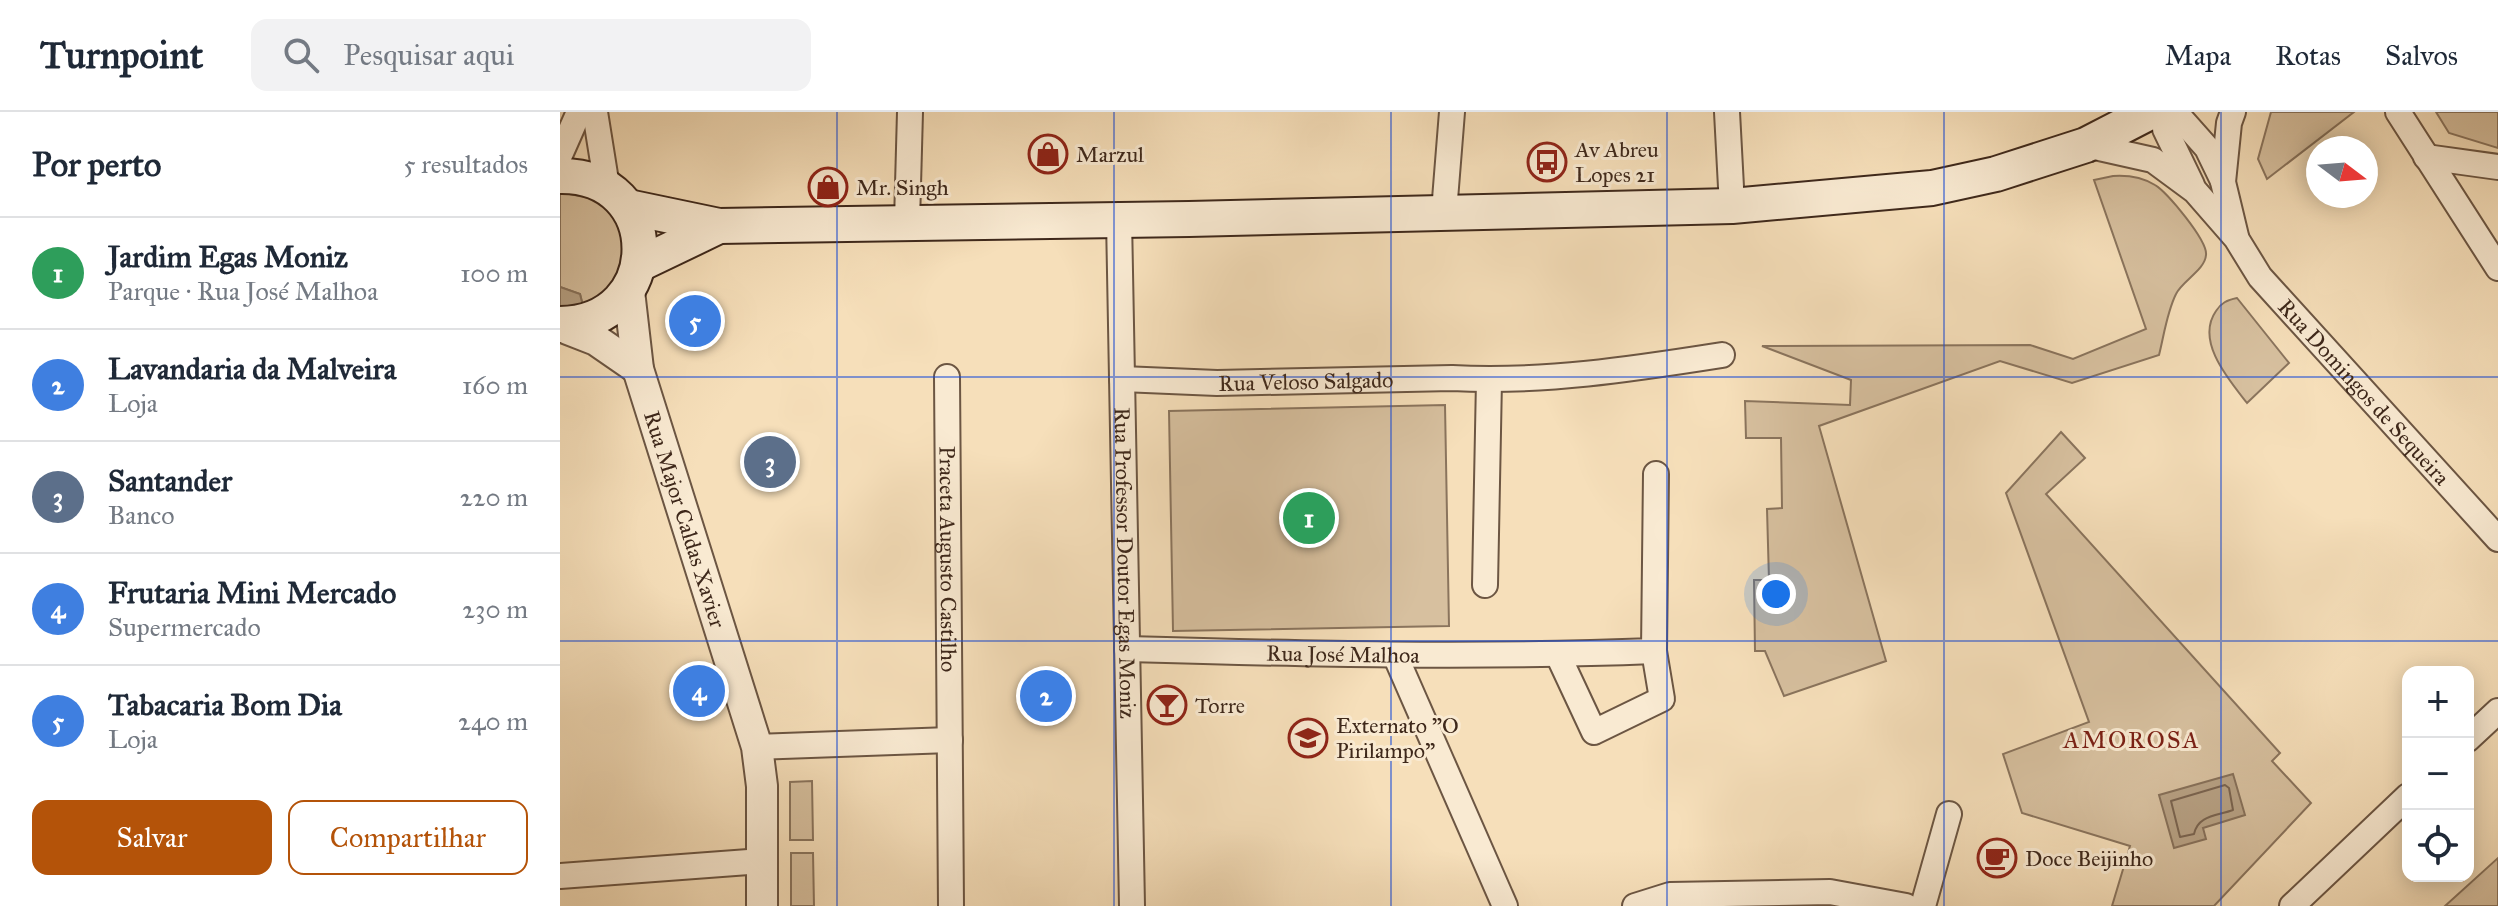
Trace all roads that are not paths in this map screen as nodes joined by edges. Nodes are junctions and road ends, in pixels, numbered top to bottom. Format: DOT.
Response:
graph roads {
  1 [pos="579,112"];
  2 [pos="595,112"];
  3 [pos="910,112"];
  4 [pos="1452,112"];
  5 [pos="1727,112"];
  6 [pos="2150,112"];
  7 [pos="2166,112"];
  8 [pos="2175,112"];
  9 [pos="2233,112"];
  10 [pos="2398,112"];
  11 [pos="2086,145"];
  12 [pos="560,155"];
  13 [pos="2426,157"];
  14 [pos="2498,167"];
  15 [pos="560,176"];
  16 [pos="2223,182"];
  17 [pos="2195,191"];
  18 [pos="618,197"];
  19 [pos="1732,206"];
  20 [pos="1444,212"];
  21 [pos="1119,219"];
  22 [pos="907,222"];
  23 [pos="719,226"];
  24 [pos="2236,238"];
  25 [pos="2498,268"];
  26 [pos="634,277"];
  27 [pos="560,325"];
  28 [pos="1722,355"];
  29 [pos="638,369"];
  30 [pos="947,377"];
  31 [pos="1122,379"];
  32 [pos="1489,380"];
  33 [pos="1656,474"];
  34 [pos="2498,539"];
  35 [pos="1485,585"];
  36 [pos="1127,649"];
  37 [pos="1654,651"];
  38 [pos="1395,655"];
  39 [pos="1558,655"];
  40 [pos="2498,711"];
  41 [pos="2469,738"];
  42 [pos="950,740"];
  43 [pos="757,747"];
  44 [pos="2402,802"];
  45 [pos="1949,814"];
  46 [pos="762,861"];
  47 [pos="560,876"];
  48 [pos="762,906"];
  49 [pos="951,906"];
  50 [pos="1132,906"];
  51 [pos="1505,906"];
  52 [pos="1635,906"];
  53 [pos="1906,906"];
  54 [pos="1923,906"];
  55 [pos="2292,906"];
  1 -- 12 [label="street"];
  2 -- 18 [label="street"];
  3 -- 22 [label="street"];
  4 -- 20 [label="street"];
  5 -- 19 [label="street"];
  6 -- 11 [label="main road"];
  7 -- 17 [label="street"];
  8 -- 16 [label="street"];
  9 -- 16 [label="street"];
  10 -- 13 [label="street"];
  11 -- 17 [label="street"];
  11 -- 19 [label="main road"];
  13 -- 14 [label="street"];
  13 -- 25 [label="street"];
  15 -- 18 [label="main road"];
  16 -- 24 [label="street"];
  17 -- 24 [label="street"];
  18 -- 23 [label="main road"];
  18 -- 26 [label="main road"];
  19 -- 20 [label="main road"];
  20 -- 21 [label="main road"];
  21 -- 22 [label="main road"];
  21 -- 31 [label="street, Rua Professor Doutor Egas Moniz"];
  22 -- 23 [label="main road"];
  23 -- 26 [label="main road"];
  24 -- 34 [label="street, Rua Domingos de Sequeira"];
  26 -- 27 [label="main road"];
  26 -- 29 [label="street, Rua Major Caldas Xavier"];
  27 -- 29 [label="street"];
  28 -- 32 [label="street, Rua Veloso Salgado"];
  29 -- 43 [label="street, Rua Major Caldas Xavier"];
  30 -- 42 [label="street, Praceta Augusto Castilho"];
  31 -- 32 [label="street, Rua Veloso Salgado"];
  31 -- 36 [label="street, Rua Professor Doutor Egas Moniz"];
  32 -- 35 [label="street"];
  33 -- 37 [label="street"];
  36 -- 38 [label="street, Rua José Malhoa"];
  36 -- 50 [label="street, Rua Professor Doutor Egas Moniz"];
  37 -- 39 [label="street, Rua José Malhoa"];
  37 -- 39 [label="street"];
  38 -- 39 [label="street, Rua José Malhoa"];
  38 -- 51 [label="street"];
  40 -- 41 [label="street"];
  42 -- 43 [label="street"];
  42 -- 49 [label="street, Praceta Augusto Castilho"];
  43 -- 46 [label="street, Rua Major Caldas Xavier"];
  44 -- 55 [label="street"];
  45 -- 54 [label="street"];
  46 -- 47 [label="street"];
  46 -- 48 [label="street, Rua Major Caldas Xavier"];
  52 -- 53 [label="street"];
}
